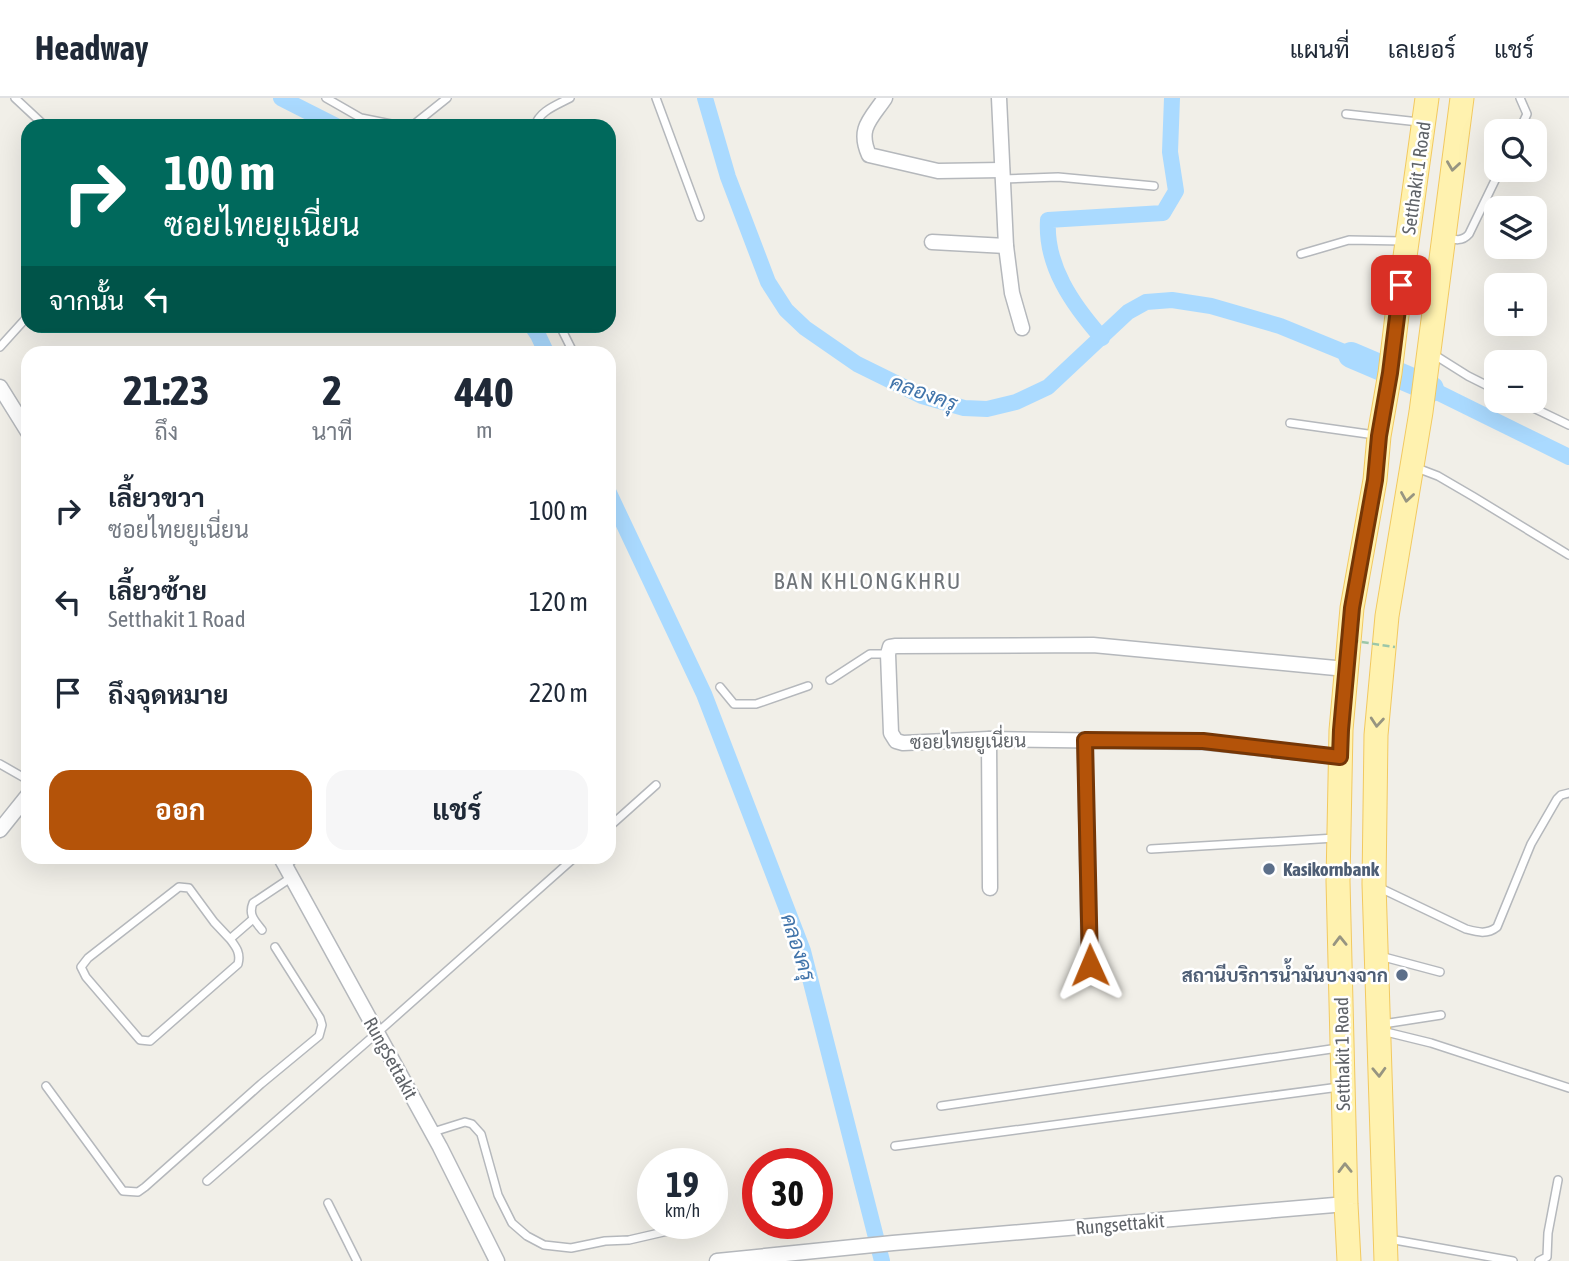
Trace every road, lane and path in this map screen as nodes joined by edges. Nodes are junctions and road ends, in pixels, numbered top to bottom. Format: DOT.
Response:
graph roads {
  1 [pos="15,98"];
  2 [pos="326,98"];
  3 [pos="447,98"];
  4 [pos="570,98"];
  5 [pos="656,98"];
  6 [pos="885,98"];
  7 [pos="999,98"];
  8 [pos="1427,98"];
  9 [pos="1462,98"];
  10 [pos="1520,98"];
  11 [pos="1346,114"];
  12 [pos="38,119"];
  13 [pos="366,119"];
  14 [pos="421,119"];
  15 [pos="537,119"];
  16 [pos="1525,119"];
  17 [pos="1423,122"];
  18 [pos="1002,174"];
  19 [pos="1494,182"];
  20 [pos="1154,186"];
  21 [pos="700,217"];
  22 [pos="1443,237"];
  23 [pos="1407,241"];
  24 [pos="932,242"];
  25 [pos="1006,246"];
  26 [pos="1301,254"];
  27 [pos="21,324"];
  28 [pos="1022,328"];
  29 [pos="0,347"];
  30 [pos="1428,356"];
  31 [pos="1484,384"];
  32 [pos="0,387"];
  33 [pos="1544,413"];
  34 [pos="21,421"];
  35 [pos="1290,423"];
  36 [pos="1569,425"];
  37 [pos="1379,436"];
  38 [pos="1413,466"];
  39 [pos="1569,555"];
  40 [pos="1340,639"];
  41 [pos="1395,647"];
  42 [pos="888,654"];
  43 [pos="1346,669"];
  44 [pos="830,680"];
  45 [pos="807,686"];
  46 [pos="720,687"];
  47 [pos="989,739"];
  48 [pos="1085,740"];
  49 [pos="1340,757"];
  50 [pos="0,764"];
  51 [pos="21,775"];
  52 [pos="656,785"];
  53 [pos="1569,793"];
  54 [pos="21,804"];
  55 [pos="616,821"];
  56 [pos="0,830"];
  57 [pos="1339,838"];
  58 [pos="1151,849"];
  59 [pos="289,864"];
  60 [pos="568,864"];
  61 [pos="1374,884"];
  62 [pos="990,888"];
  63 [pos="253,919"];
  64 [pos="262,930"];
  65 [pos="230,939"];
  66 [pos="275,947"];
  67 [pos="1376,955"];
  68 [pos="1090,965"];
  69 [pos="1440,972"];
  70 [pos="1441,1015"];
  71 [pos="1378,1027"];
  72 [pos="377,1033"];
  73 [pos="1342,1047"];
  74 [pos="46,1086"];
  75 [pos="1343,1086"];
  76 [pos="1569,1088"];
  77 [pos="941,1106"];
  78 [pos="432,1133"];
  79 [pos="895,1146"];
  80 [pos="1558,1180"];
  81 [pos="207,1181"];
  82 [pos="328,1203"];
  83 [pos="1346,1204"];
  84 [pos="637,1238"];
  85 [pos="1385,1250"];
  86 [pos="358,1261"];
  87 [pos="497,1261"];
  88 [pos="717,1261"];
  89 [pos="1349,1261"];
  90 [pos="1513,1261"];
  91 [pos="1539,1261"];
  1 -- 12 [label="lane"];
  2 -- 13 [label="lane"];
  3 -- 14 [label="lane"];
  4 -- 15 [label="lane"];
  5 -- 21 [label="lane"];
  6 -- 18 [label="street"];
  7 -- 18 [label="street"];
  8 -- 17 [label="main road, Setthakit 1 Road"];
  9 -- 22 [label="main road, Setthakit 1 Road, one-way"];
  10 -- 16 [label="lane"];
  11 -- 17 [label="lane"];
  17 -- 23 [label="main road, Setthakit 1 Road"];
  18 -- 20 [label="lane"];
  18 -- 25 [label="street"];
  19 -- 22 [label="lane"];
  22 -- 30 [label="main road, Setthakit 1 Road"];
  23 -- 26 [label="lane"];
  23 -- 37 [label="main road, Setthakit 1 Road"];
  24 -- 25 [label="street"];
  25 -- 28 [label="street"];
  27 -- 29 [label="lane"];
  30 -- 31 [label="lane"];
  30 -- 38 [label="main road, Setthakit 1 Road"];
  32 -- 34 [label="street"];
  33 -- 36 [label="lane"];
  35 -- 37 [label="lane"];
  37 -- 43 [label="main road, Setthakit 1 Road"];
  38 -- 39 [label="lane"];
  38 -- 61 [label="main road, Setthakit 1 Road, one-way"];
  40 -- 41 [label="path, bridge"];
  42 -- 43 [label="street"];
  42 -- 44 [label="lane"];
  42 -- 47 [label="street, ซอยไทยยูเนี่ยน"];
  43 -- 49 [label="main road, Setthakit 1 Road"];
  45 -- 46 [label="lane"];
  47 -- 48 [label="street, ซอยไทยยูเนี่ยน"];
  47 -- 62 [label="street"];
  48 -- 49 [label="street, ซอยไทยยูเนี่ยน"];
  48 -- 68 [label="street"];
  49 -- 57 [label="main road, Setthakit 1 Road"];
  50 -- 51 [label="lane"];
  52 -- 55 [label="lane"];
  53 -- 61 [label="lane"];
  54 -- 56 [label="street"];
  57 -- 58 [label="lane"];
  73 -- 57 [label="main road, Setthakit 1 Road, one-way"];
  59 -- 63 [label="lane"];
  59 -- 72 [label="street, RungSettakit"];
  60 -- 72 [label="lane"];
  61 -- 67 [label="main road, Setthakit 1 Road"];
  63 -- 64 [label="lane"];
  63 -- 65 [label="lane"];
  65 -- 65 [label="lane"];
  66 -- 74 [label="lane"];
  67 -- 69 [label="lane"];
  67 -- 71 [label="main road, Setthakit 1 Road"];
  70 -- 71 [label="lane"];
  71 -- 76 [label="lane"];
  71 -- 85 [label="main road, Setthakit 1 Road, one-way"];
  72 -- 78 [label="street, RungSettakit"];
  72 -- 81 [label="lane"];
  73 -- 75 [label="main road, Setthakit 1 Road"];
  73 -- 77 [label="lane"];
  75 -- 79 [label="lane"];
  83 -- 75 [label="main road, Setthakit 1 Road, one-way"];
  78 -- 84 [label="lane"];
  78 -- 87 [label="street, RungSettakit"];
  80 -- 91 [label="lane"];
  82 -- 86 [label="lane"];
  83 -- 88 [label="street, Rungsettakit"];
  83 -- 89 [label="main road, Setthakit 1 Road"];
  85 -- 90 [label="lane"];
}
